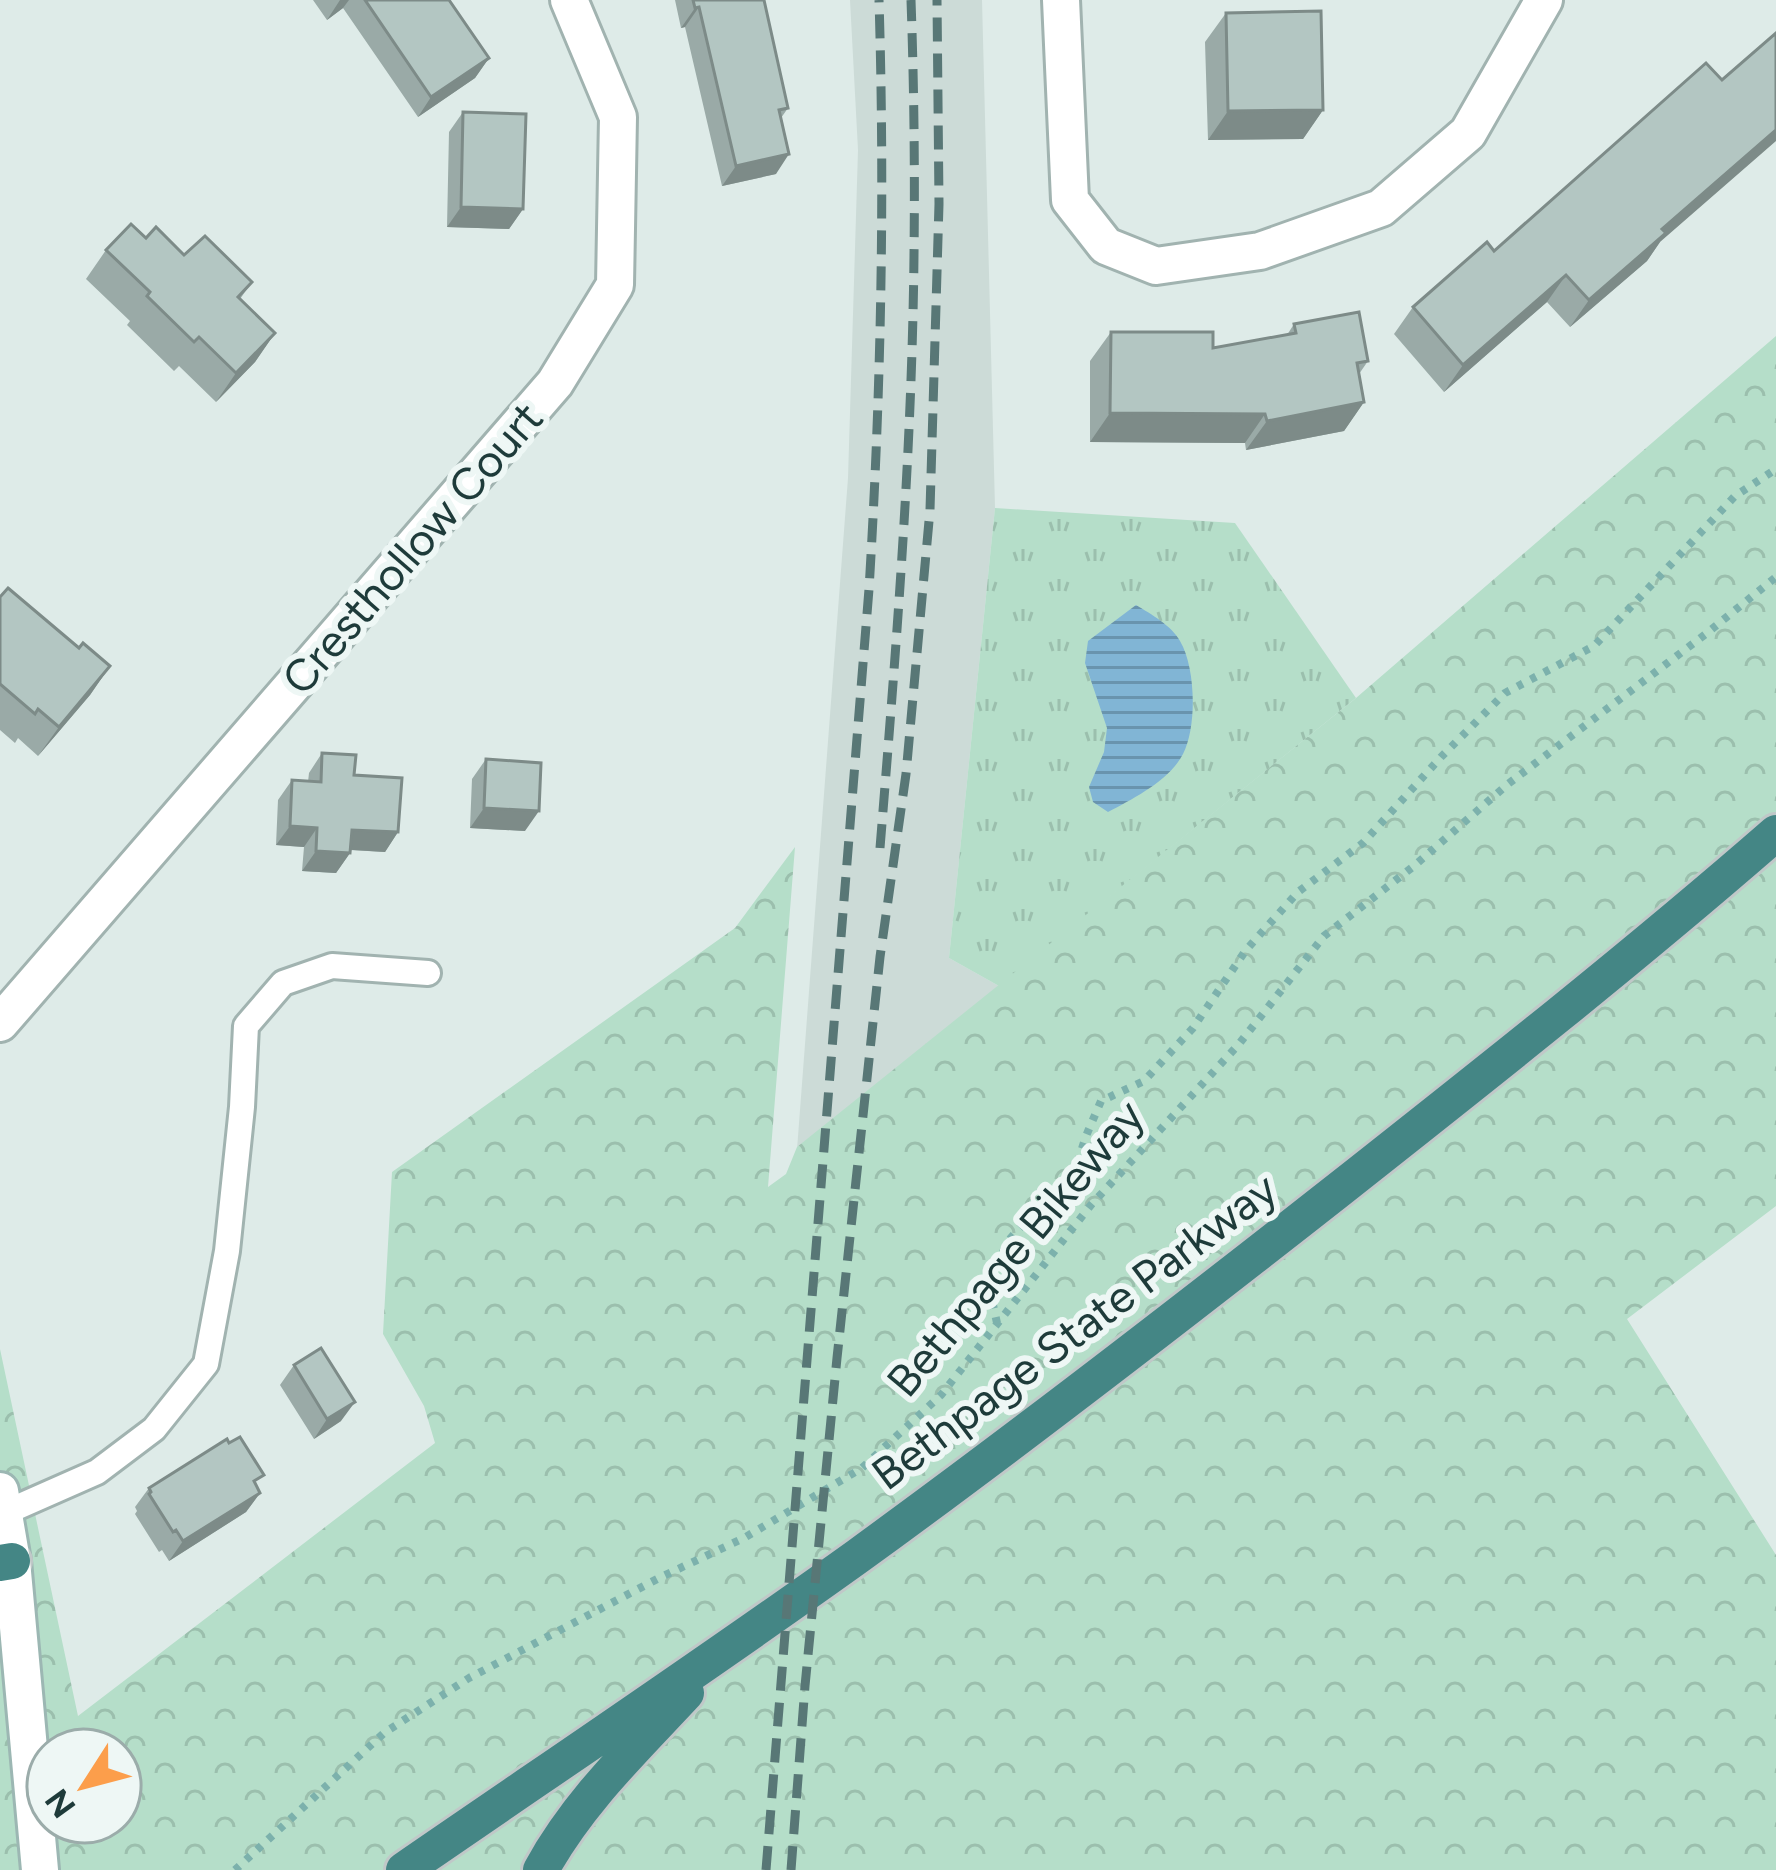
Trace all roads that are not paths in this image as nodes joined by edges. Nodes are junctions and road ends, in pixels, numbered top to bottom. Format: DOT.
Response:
graph roads {
  1 [pos="569,0"];
  2 [pos="1061,0"];
  3 [pos="1544,0"];
  4 [pos="1776,833"];
  5 [pos="428,973"];
  6 [pos="0,1023"];
  7 [pos="2,1502"];
  8 [pos="6,1562"];
  9 [pos="734,1641"];
  10 [pos="40,1870"];
  11 [pos="404,1870"];
  12 [pos="541,1870"];
  1 -- 6 [label="street, Cresthollow Court"];
  2 -- 3 [label="street"];
  4 -- 9 [label="highway, Bethpage State Parkway"];
  5 -- 7 [label="lane"];
  7 -- 8 [label="street"];
  8 -- 10 [label="street"];
  9 -- 11 [label="highway, Bethpage State Parkway"];
  9 -- 12 [label="highway"];
}
